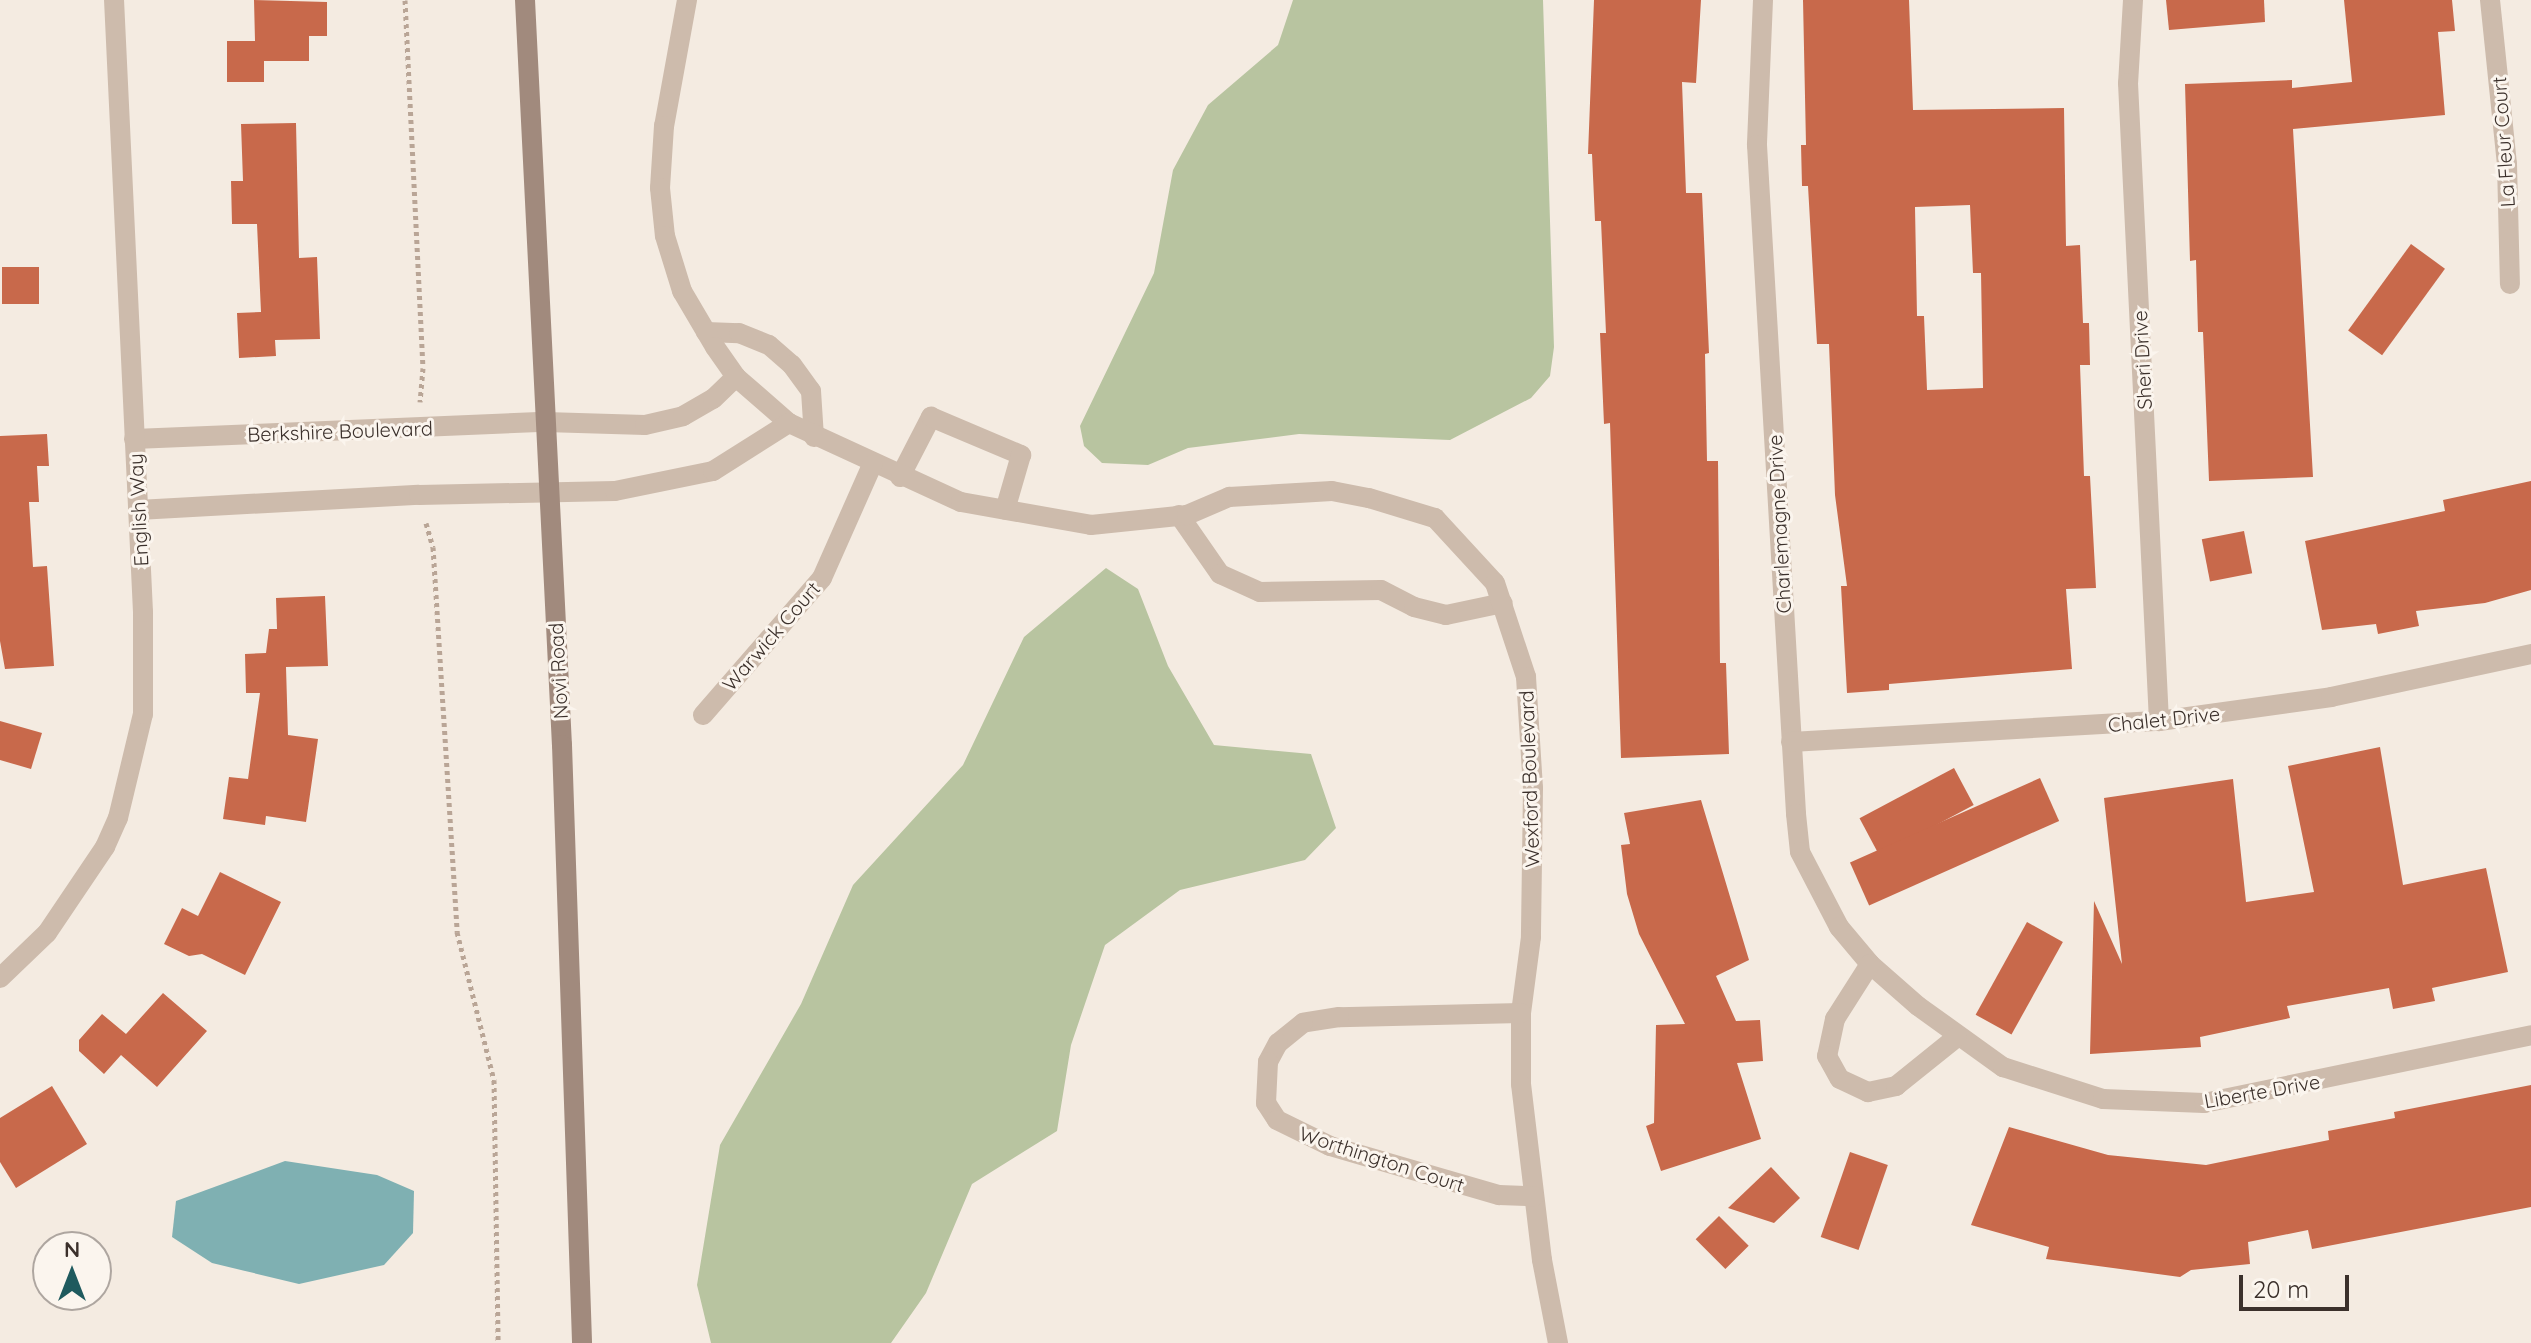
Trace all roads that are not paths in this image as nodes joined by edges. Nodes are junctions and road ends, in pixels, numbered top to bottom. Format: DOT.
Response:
graph roads {
  1 [pos="114,0"];
  2 [pos="525,0"];
  3 [pos="687,0"];
  4 [pos="1763,0"];
  5 [pos="2133,0"];
  6 [pos="2490,0"];
  7 [pos="2510,284"];
  8 [pos="706,332"];
  9 [pos="736,377"];
  10 [pos="545,422"];
  11 [pos="789,423"];
  12 [pos="814,437"];
  13 [pos="134,439"];
  14 [pos="872,465"];
  15 [pos="900,477"];
  16 [pos="548,495"];
  17 [pos="138,510"];
  18 [pos="1005,510"];
  19 [pos="1179,515"];
  20 [pos="1503,603"];
  21 [pos="2531,654"];
  22 [pos="703,715"];
  23 [pos="2159,721"];
  24 [pos="1791,742"];
  25 [pos="1870,964"];
  26 [pos="0,978"];
  27 [pos="1918,1006"];
  28 [pos="1521,1013"];
  29 [pos="2531,1035"];
  30 [pos="1957,1037"];
  31 [pos="1534,1196"];
  32 [pos="582,1343"];
  33 [pos="1558,1343"];
  1 -- 13 [label="street, English Way"];
  2 -- 10 [label="main road, Novi Road"];
  3 -- 8 [label="street, Wexford Boulevard"];
  4 -- 24 [label="street, Charlemagne Drive"];
  5 -- 23 [label="street, Sheri Drive"];
  6 -- 7 [label="street, La Fleur Court"];
  8 -- 9 [label="street, Wexford Boulevard"];
  8 -- 12 [label="street"];
  9 -- 10 [label="street, Berkshire Boulevard"];
  9 -- 11 [label="street, Wexford Boulevard"];
  10 -- 13 [label="street, Berkshire Boulevard"];
  10 -- 16 [label="main road, Novi Road"];
  11 -- 12 [label="street, Wexford Boulevard"];
  11 -- 16 [label="street"];
  12 -- 14 [label="street, Wexford Boulevard"];
  13 -- 17 [label="street, English Way"];
  14 -- 15 [label="street, Wexford Boulevard"];
  14 -- 22 [label="street, Warwick Court"];
  15 -- 18 [label="street, Wexford Boulevard"];
  15 -- 18 [label="street"];
  16 -- 17 [label="street"];
  16 -- 32 [label="main road, Novi Road"];
  17 -- 26 [label="street, English Way"];
  18 -- 19 [label="street, Wexford Boulevard"];
  19 -- 20 [label="street"];
  19 -- 20 [label="street, Wexford Boulevard"];
  20 -- 28 [label="street, Wexford Boulevard"];
  21 -- 23 [label="street, Chalet Drive"];
  23 -- 24 [label="street, Chalet Drive"];
  24 -- 25 [label="street, Charlemagne Drive"];
  25 -- 27 [label="street, Charlemagne Drive"];
  25 -- 30 [label="street"];
  27 -- 30 [label="street, Liberte Drive"];
  28 -- 31 [label="street, Wexford Boulevard"];
  28 -- 31 [label="street, Worthington Court"];
  29 -- 30 [label="street, Liberte Drive"];
  31 -- 33 [label="street, Wexford Boulevard"];
}
